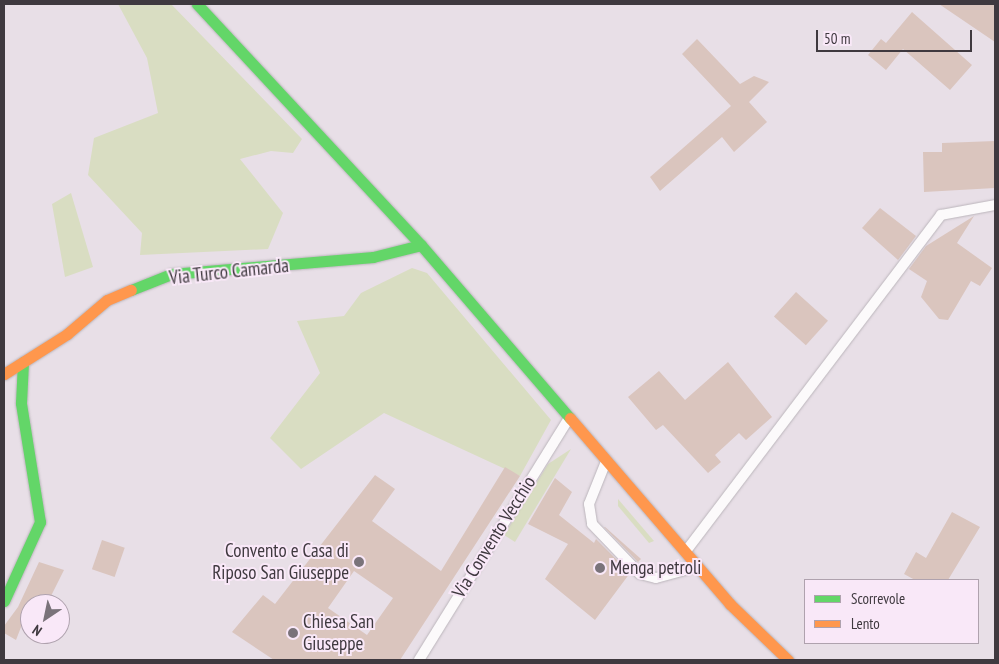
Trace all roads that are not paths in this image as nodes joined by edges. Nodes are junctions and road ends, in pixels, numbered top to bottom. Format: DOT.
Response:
graph roads {
  1 [pos="197,4"];
  2 [pos="995,205"];
  3 [pos="421,245"];
  4 [pos="23,362"];
  5 [pos="4,374"];
  6 [pos="571,415"];
  7 [pos="608,458"];
  8 [pos="686,552"];
  9 [pos="699,567"];
  10 [pos="4,601"];
  11 [pos="419,660"];
  12 [pos="788,660"];
  1 -- 3 [label="main road"];
  2 -- 8 [label="lane"];
  3 -- 4 [label="main road, Via Turco Camarda"];
  3 -- 6 [label="main road"];
  4 -- 5 [label="main road, Via Turco Camarda"];
  4 -- 10 [label="main road"];
  6 -- 7 [label="main road"];
  6 -- 11 [label="lane, Via Convento Vecchio"];
  7 -- 8 [label="main road"];
  7 -- 9 [label="lane"];
  8 -- 9 [label="main road"];
  9 -- 12 [label="main road"];
}
